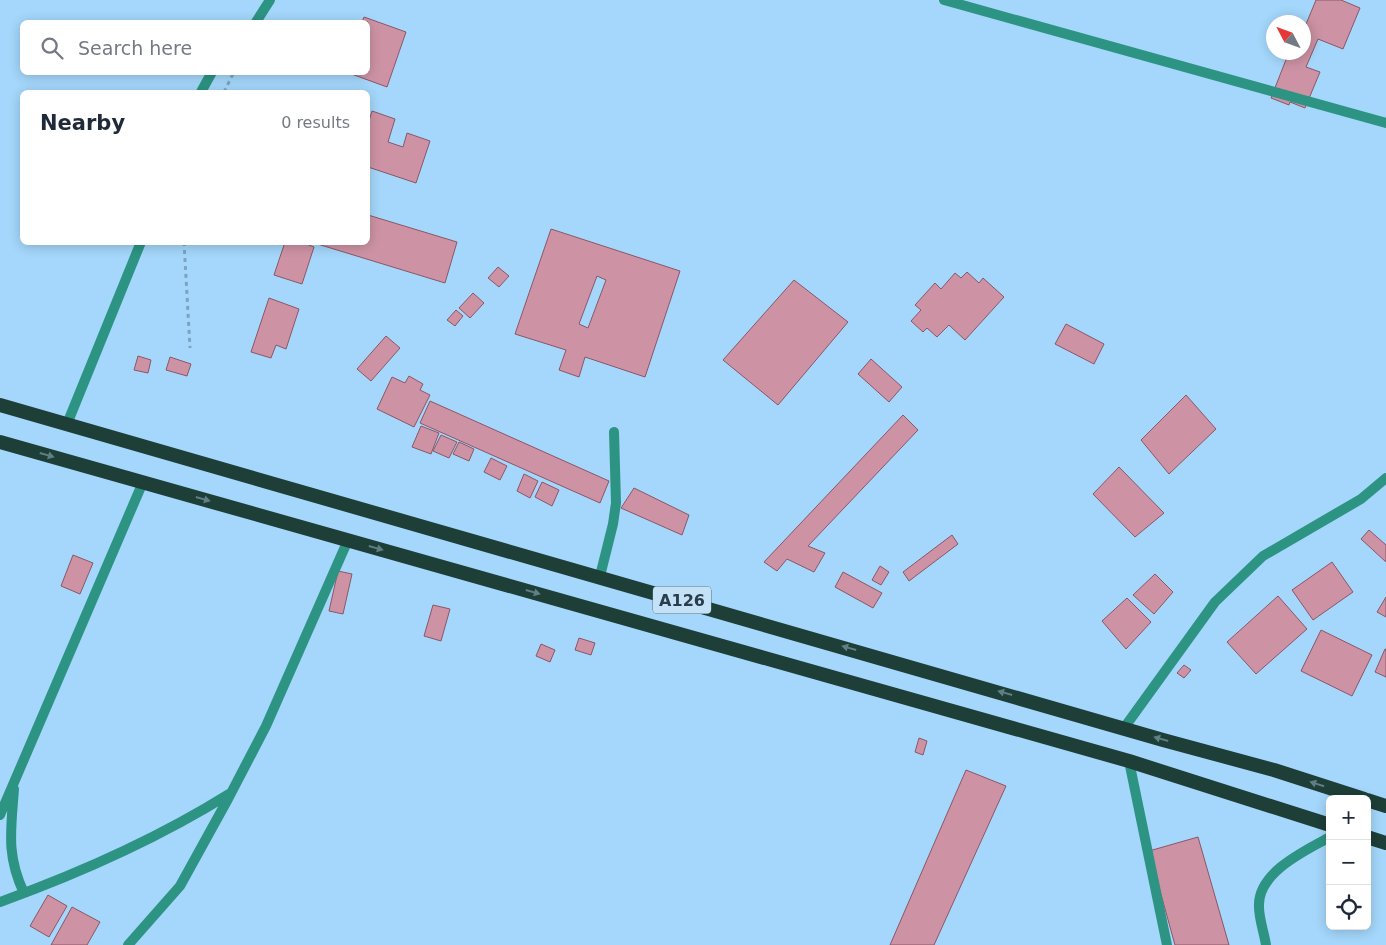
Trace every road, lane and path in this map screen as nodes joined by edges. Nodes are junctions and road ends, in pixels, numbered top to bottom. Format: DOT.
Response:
graph roads {
  1 [pos="270,0"];
  2 [pos="944,0"];
  3 [pos="257,20"];
  4 [pos="210,75"];
  5 [pos="232,75"];
  6 [pos="203,90"];
  7 [pos="225,90"];
  8 [pos="1386,123"];
  9 [pos="140,245"];
  10 [pos="184,245"];
  11 [pos="190,348"];
  12 [pos="0,405"];
  13 [pos="67,424"];
  14 [pos="614,432"];
  15 [pos="0,442"];
  16 [pos="1386,478"];
  17 [pos="143,482"];
  18 [pos="348,540"];
  19 [pos="600,576"];
  20 [pos="1124,728"];
  21 [pos="1129,761"];
  22 [pos="15,781"];
  23 [pos="231,793"];
  24 [pos="1353,795"];
  25 [pos="1371,801"];
  26 [pos="1386,806"];
  27 [pos="0,815"];
  28 [pos="1326,824"];
  29 [pos="1371,838"];
  30 [pos="1326,840"];
  31 [pos="1386,843"];
  32 [pos="24,893"];
  33 [pos="0,902"];
  34 [pos="128,945"];
  35 [pos="1166,945"];
  36 [pos="1266,945"];
  1 -- 3 [label="street"];
  2 -- 8 [label="street"];
  4 -- 6 [label="street"];
  5 -- 7 [label="path"];
  9 -- 13 [label="street"];
  10 -- 11 [label="path"];
  12 -- 13 [label="highway, A126"];
  13 -- 19 [label="highway, A126"];
  14 -- 19 [label="street"];
  15 -- 17 [label="highway, A126, one-way"];
  16 -- 20 [label="street"];
  17 -- 18 [label="highway, A126, one-way"];
  17 -- 22 [label="street"];
  18 -- 21 [label="highway, A126, one-way"];
  18 -- 23 [label="street"];
  20 -- 19 [label="highway, A126, one-way"];
  24 -- 20 [label="highway, A126, one-way"];
  21 -- 28 [label="highway, A126"];
  21 -- 35 [label="street"];
  22 -- 27 [label="street"];
  22 -- 32 [label="street"];
  23 -- 32 [label="street"];
  23 -- 34 [label="street"];
  25 -- 26 [label="highway, A126"];
  29 -- 31 [label="highway"];
  30 -- 36 [label="street"];
  32 -- 33 [label="street"];
}
